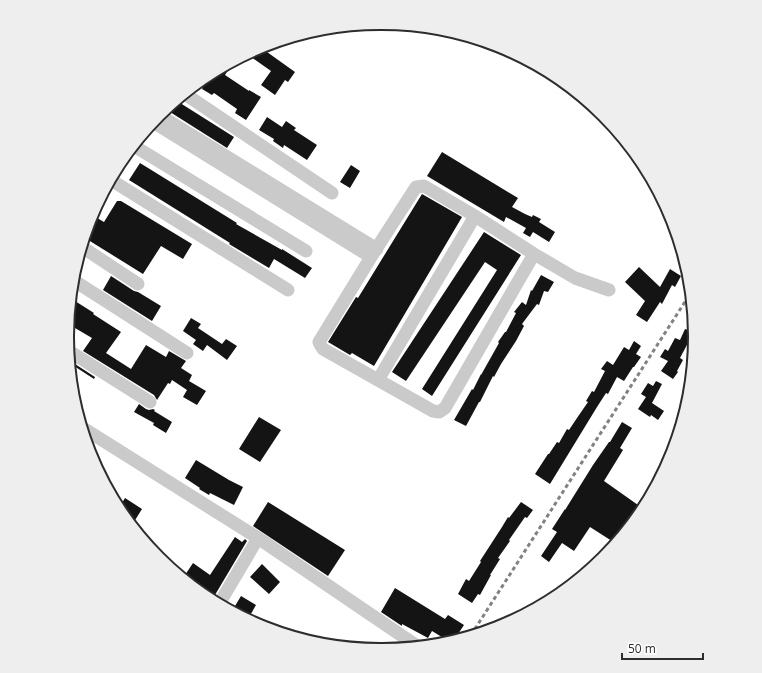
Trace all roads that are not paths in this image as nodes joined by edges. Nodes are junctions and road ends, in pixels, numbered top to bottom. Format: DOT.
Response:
graph roads {
  1 [pos="189,97"];
  2 [pos="165,119"];
  3 [pos="159,125"];
  4 [pos="139,149"];
  5 [pos="116,183"];
  6 [pos="332,193"];
  7 [pos="475,216"];
  8 [pos="87,250"];
  9 [pos="306,251"];
  10 [pos="374,253"];
  11 [pos="534,254"];
  12 [pos="79,284"];
  13 [pos="138,284"];
  14 [pos="288,290"];
  15 [pos="609,290"];
  16 [pos="187,353"];
  17 [pos="75,355"];
  18 [pos="378,380"];
  19 [pos="150,402"];
  20 [pos="90,433"];
  21 [pos="258,538"];
  22 [pos="222,598"];
  23 [pos="410,641"];
  1 -- 6 [label="street"];
  2 -- 10 [label="street"];
  3 -- 10 [label="street"];
  4 -- 9 [label="street"];
  5 -- 14 [label="street"];
  7 -- 10 [label="street"];
  7 -- 11 [label="street"];
  7 -- 18 [label="street"];
  8 -- 13 [label="street"];
  10 -- 18 [label="street"];
  11 -- 15 [label="street"];
  11 -- 18 [label="street"];
  12 -- 16 [label="street"];
  17 -- 19 [label="street"];
  20 -- 21 [label="street"];
  21 -- 22 [label="street"];
  21 -- 23 [label="street"];
}
